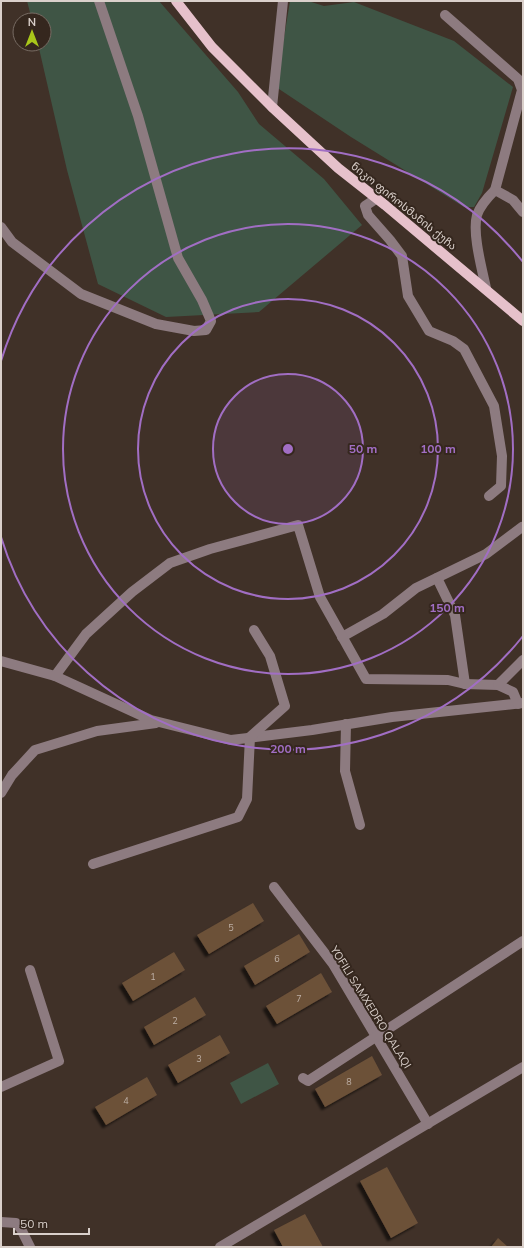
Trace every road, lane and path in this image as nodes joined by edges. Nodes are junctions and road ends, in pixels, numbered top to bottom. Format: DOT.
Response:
graph roads {
  1 [pos="100,1"];
  2 [pos="176,1"];
  3 [pos="284,1"];
  4 [pos="445,15"];
  5 [pos="272,107"];
  6 [pos="495,190"];
  7 [pos="378,198"];
  8 [pos="523,212"];
  9 [pos="1,227"];
  10 [pos="486,288"];
  11 [pos="523,321"];
  12 [pos="489,496"];
  13 [pos="523,528"];
  14 [pos="436,578"];
  15 [pos="254,630"];
  16 [pos="342,637"];
  17 [pos="523,660"];
  18 [pos="1,661"];
  19 [pos="55,676"];
  20 [pos="465,684"];
  21 [pos="498,685"];
  22 [pos="520,703"];
  23 [pos="160,722"];
  24 [pos="346,724"];
  25 [pos="250,737"];
  26 [pos="1,794"];
  27 [pos="360,825"];
  28 [pos="93,864"];
  29 [pos="274,887"];
  30 [pos="523,941"];
  31 [pos="30,970"];
  32 [pos="376,1036"];
  33 [pos="523,1067"];
  34 [pos="303,1078"];
  35 [pos="1,1087"];
  36 [pos="428,1124"];
  37 [pos="1,1222"];
  38 [pos="30,1247"];
  39 [pos="220,1247"];
  1 -- 9 [label="street"];
  2 -- 5 [label="main road, ნიკო ფიროსმანის ქუჩა"];
  3 -- 5 [label="street"];
  4 -- 6 [label="street"];
  5 -- 7 [label="main road, ნიკო ფიროსმანის ქუჩა"];
  6 -- 8 [label="street"];
  6 -- 10 [label="street"];
  7 -- 10 [label="main road, ნიკო ფიროსმანის ქუჩა"];
  7 -- 12 [label="street"];
  10 -- 11 [label="main road, ნიკო ფიროსმანის ქუჩა"];
  13 -- 14 [label="street"];
  14 -- 16 [label="street"];
  14 -- 20 [label="street"];
  15 -- 25 [label="street"];
  16 -- 19 [label="street"];
  16 -- 20 [label="street"];
  17 -- 21 [label="street"];
  18 -- 19 [label="street"];
  19 -- 23 [label="street"];
  20 -- 21 [label="street"];
  21 -- 22 [label="street"];
  22 -- 24 [label="street"];
  23 -- 25 [label="street"];
  23 -- 26 [label="street"];
  24 -- 25 [label="street"];
  24 -- 27 [label="street"];
  25 -- 28 [label="street"];
  29 -- 32 [label="street, YOFILI SAMXEDRO QALAQI"];
  30 -- 32 [label="street, YOFILI SAMXEDRO QALAQI"];
  31 -- 35 [label="street"];
  32 -- 34 [label="street, YOFILI SAMXEDRO QALAQI"];
  32 -- 36 [label="street, YOFILI SAMXEDRO QALAQI"];
  33 -- 36 [label="street"];
  36 -- 39 [label="street"];
  37 -- 38 [label="street"];
}
